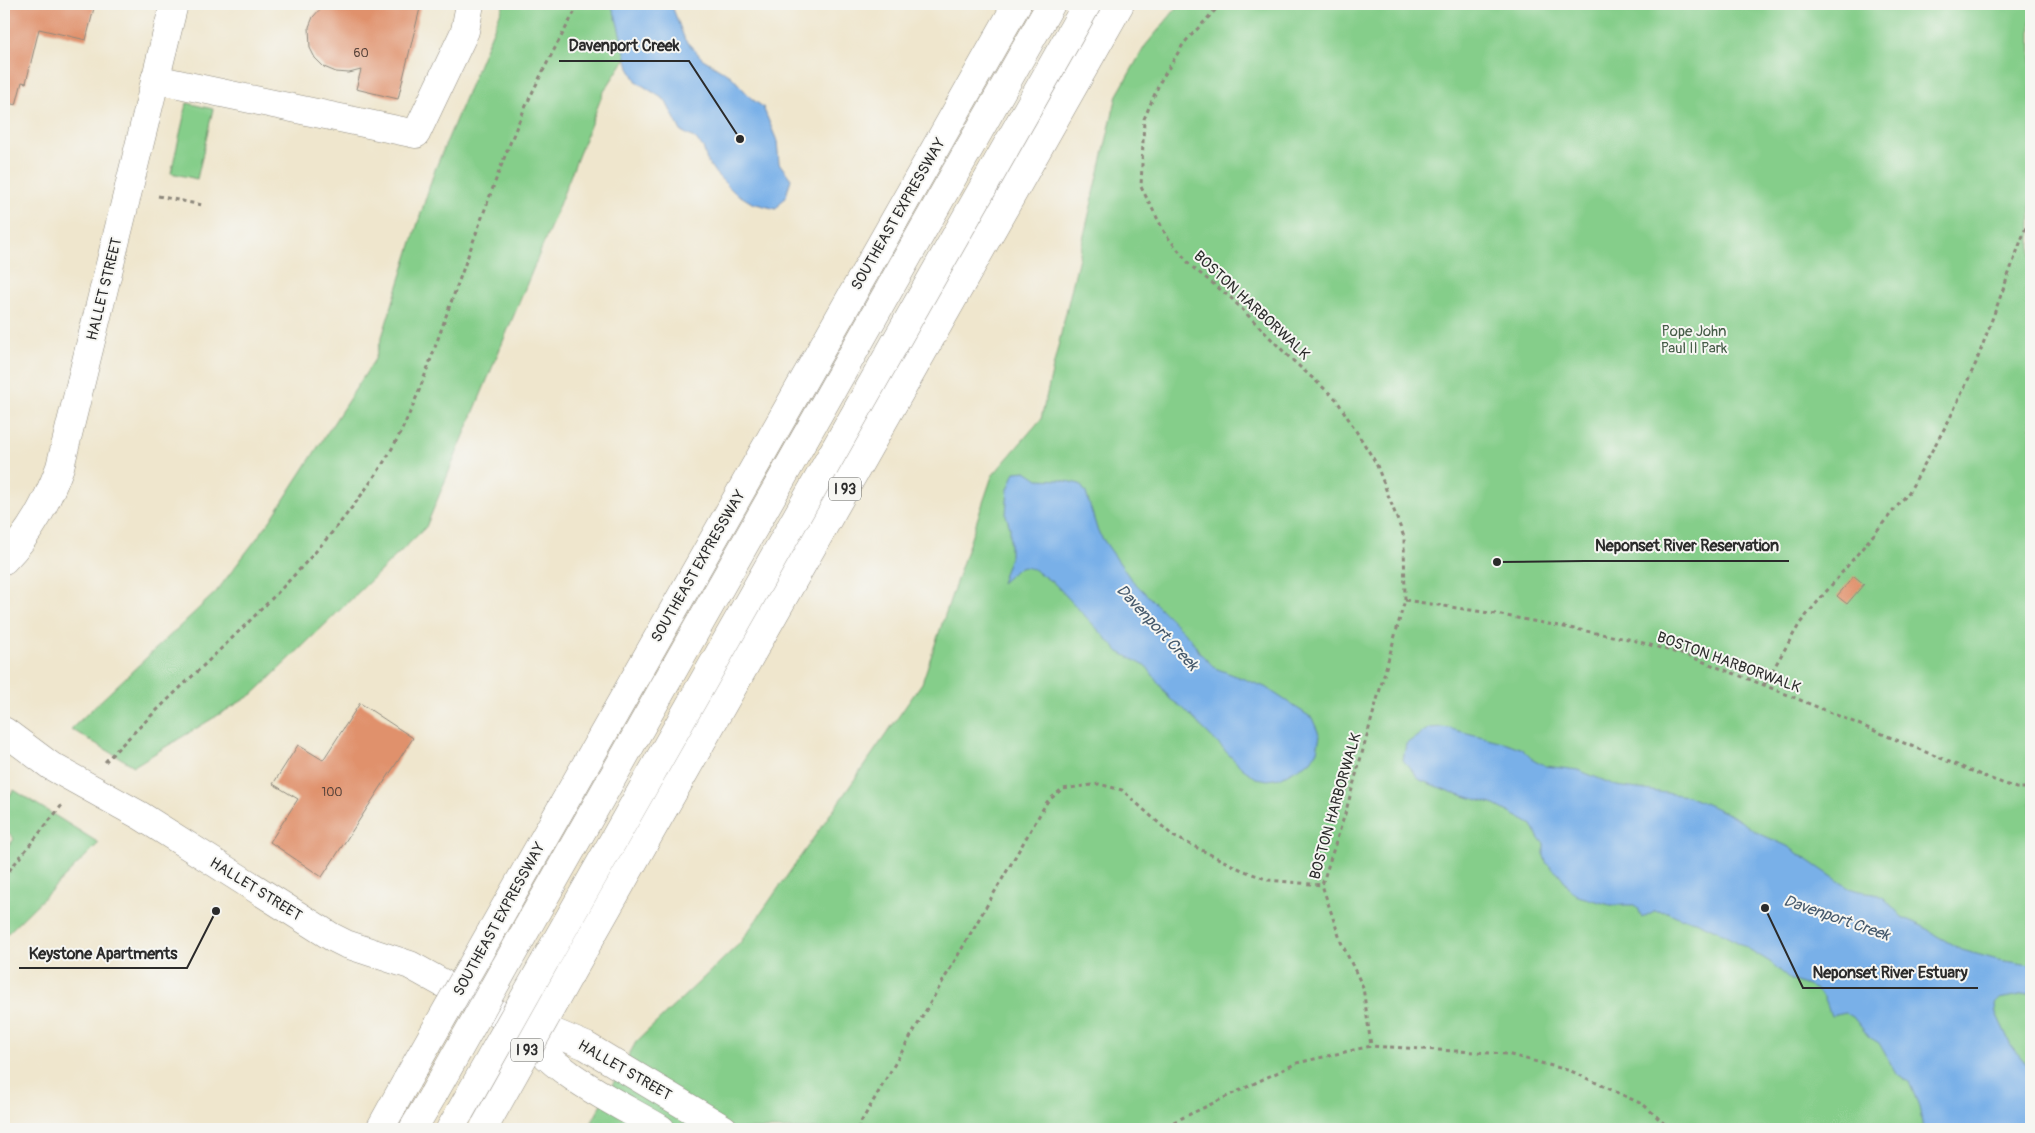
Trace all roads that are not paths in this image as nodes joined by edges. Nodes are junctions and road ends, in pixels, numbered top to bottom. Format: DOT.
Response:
graph roads {
  1 [pos="174,4"];
  2 [pos="470,4"];
  3 [pos="1017,4"];
  4 [pos="1051,4"];
  5 [pos="1087,4"];
  6 [pos="1120,4"];
  7 [pos="155,79"];
  8 [pos="4,560"];
  9 [pos="4,731"];
  10 [pos="520,1026"];
  11 [pos="455,1120"];
  12 [pos="484,1128"];
  13 [pos="380,1129"];
  14 [pos="413,1129"];
  15 [pos="661,1129"];
  16 [pos="724,1129"];
  1 -- 7 [label="main road, HALLET STREET"];
  2 -- 7 [label="main road"];
  3 -- 13 [label="main road, SOUTHEAST EXPRESSWAY, bridge"];
  4 -- 14 [label="main road, bridge"];
  5 -- 11 [label="main road, I 93, bridge"];
  6 -- 12 [label="main road, I 93, bridge"];
  7 -- 8 [label="main road, HALLET STREET"];
  9 -- 10 [label="main road, HALLET STREET"];
  10 -- 15 [label="main road, HALLET STREET"];
  10 -- 16 [label="main road, HALLET STREET"];
}
